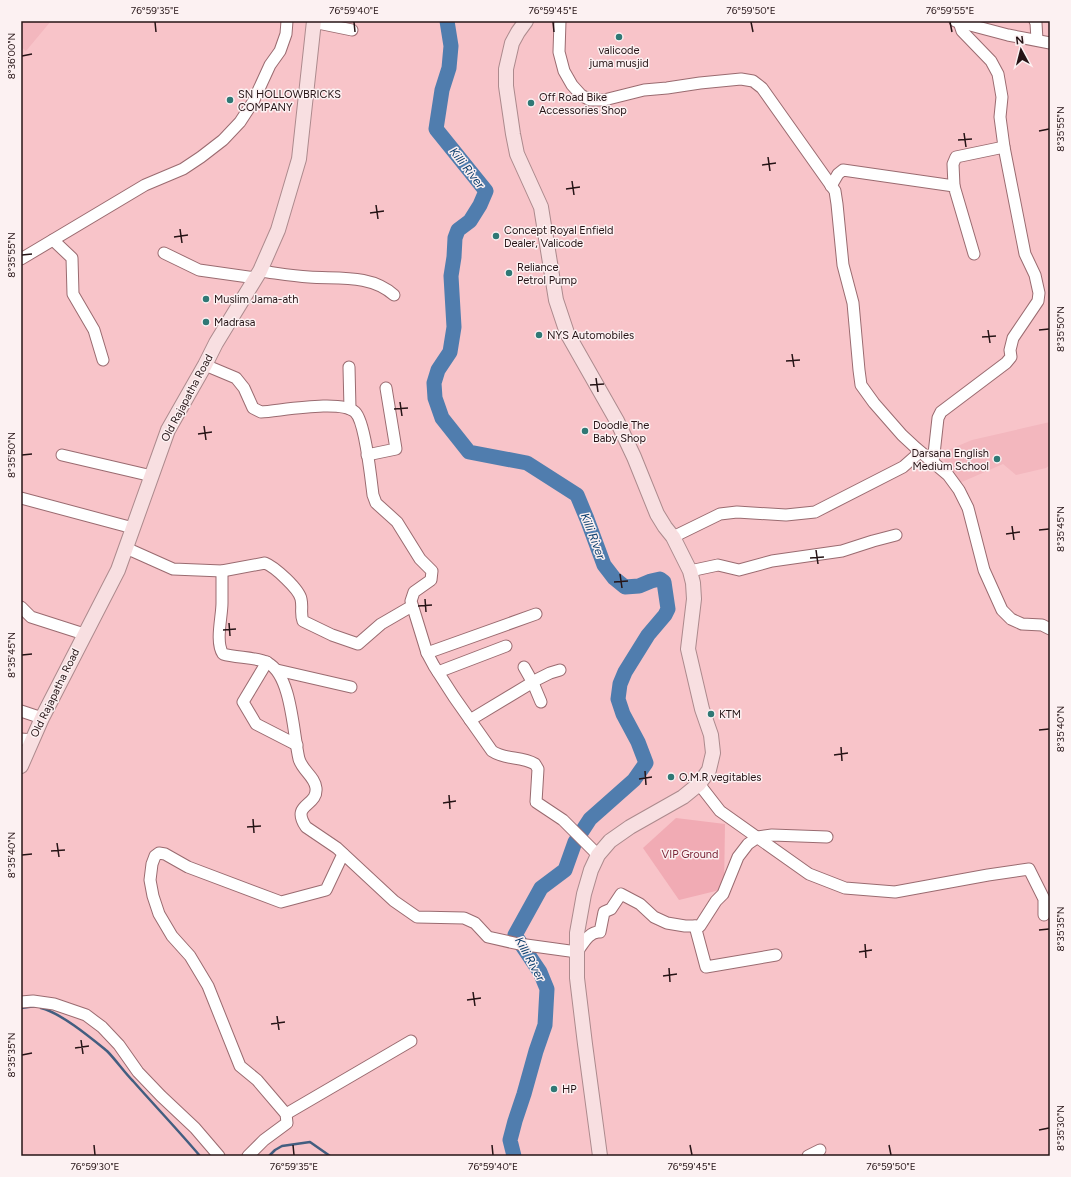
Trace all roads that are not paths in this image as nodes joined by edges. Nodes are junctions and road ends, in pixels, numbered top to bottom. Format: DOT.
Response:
graph roads {
  1 [pos="286,21"];
  2 [pos="313,21"];
  3 [pos="526,21"];
  4 [pos="560,21"];
  5 [pos="1035,21"];
  6 [pos="957,22"];
  7 [pos="352,30"];
  8 [pos="1037,40"];
  9 [pos="1050,43"];
  10 [pos="1004,147"];
  11 [pos="831,186"];
  12 [pos="954,186"];
  13 [pos="53,240"];
  14 [pos="164,253"];
  15 [pos="974,254"];
  16 [pos="21,259"];
  17 [pos="258,274"];
  18 [pos="394,295"];
  19 [pos="103,360"];
  20 [pos="205,365"];
  21 [pos="349,367"];
  22 [pos="386,388"];
  23 [pos="350,409"];
  24 [pos="920,452"];
  25 [pos="62,455"];
  26 [pos="367,455"];
  27 [pos="933,463"];
  28 [pos="152,476"];
  29 [pos="21,498"];
  30 [pos="133,528"];
  31 [pos="896,535"];
  32 [pos="673,537"];
  33 [pos="126,548"];
  34 [pos="222,571"];
  35 [pos="690,571"];
  36 [pos="412,606"];
  37 [pos="21,607"];
  38 [pos="536,614"];
  39 [pos="1050,629"];
  40 [pos="84,634"];
  41 [pos="506,646"];
  42 [pos="427,653"];
  43 [pos="267,662"];
  44 [pos="524,667"];
  45 [pos="277,670"];
  46 [pos="560,670"];
  47 [pos="438,672"];
  48 [pos="533,683"];
  49 [pos="351,687"];
  50 [pos="541,702"];
  51 [pos="21,711"];
  52 [pos="42,718"];
  53 [pos="470,720"];
  54 [pos="27,740"];
  55 [pos="297,745"];
  56 [pos="21,766"];
  57 [pos="699,784"];
  58 [pos="758,837"];
  59 [pos="827,837"];
  60 [pos="343,854"];
  61 [pos="598,855"];
  62 [pos="1044,915"];
  63 [pos="694,926"];
  64 [pos="577,952"];
  65 [pos="776,955"];
  66 [pos="21,1002"];
  67 [pos="411,1040"];
  68 [pos="286,1114"];
  69 [pos="820,1150"];
  70 [pos="219,1156"];
  71 [pos="248,1156"];
  72 [pos="600,1156"];
  73 [pos="808,1156"];
  1 -- 13 [label="street"];
  2 -- 7 [label="street"];
  2 -- 17 [label="main road, Old Rajapatha Road"];
  3 -- 32 [label="main road"];
  4 -- 11 [label="street"];
  5 -- 8 [label="street"];
  6 -- 8 [label="street"];
  6 -- 10 [label="street"];
  8 -- 9 [label="street"];
  10 -- 12 [label="street"];
  10 -- 27 [label="street"];
  11 -- 12 [label="street"];
  11 -- 24 [label="street"];
  12 -- 15 [label="street"];
  13 -- 16 [label="street"];
  13 -- 19 [label="street"];
  14 -- 17 [label="street"];
  17 -- 18 [label="street"];
  17 -- 20 [label="main road, Old Rajapatha Road"];
  20 -- 23 [label="street"];
  20 -- 28 [label="main road, Old Rajapatha Road"];
  21 -- 23 [label="street"];
  22 -- 26 [label="street"];
  23 -- 26 [label="street"];
  24 -- 27 [label="street"];
  24 -- 32 [label="street"];
  25 -- 28 [label="street"];
  26 -- 36 [label="street"];
  27 -- 39 [label="street"];
  28 -- 30 [label="main road, Old Rajapatha Road"];
  29 -- 30 [label="street"];
  30 -- 33 [label="main road, Old Rajapatha Road"];
  31 -- 35 [label="street"];
  32 -- 35 [label="main road"];
  33 -- 34 [label="street"];
  33 -- 40 [label="main road, Old Rajapatha Road"];
  34 -- 36 [label="street"];
  34 -- 43 [label="street"];
  35 -- 57 [label="main road"];
  36 -- 42 [label="street"];
  37 -- 40 [label="street"];
  38 -- 42 [label="street"];
  40 -- 52 [label="main road, Old Rajapatha Road"];
  41 -- 47 [label="street"];
  42 -- 47 [label="street"];
  43 -- 45 [label="street"];
  43 -- 55 [label="street"];
  44 -- 48 [label="street"];
  45 -- 49 [label="street"];
  45 -- 55 [label="street"];
  46 -- 48 [label="street"];
  47 -- 53 [label="street"];
  48 -- 50 [label="street"];
  48 -- 53 [label="street"];
  51 -- 52 [label="street"];
  52 -- 54 [label="main road, Old Rajapatha Road"];
  53 -- 61 [label="street"];
  54 -- 56 [label="main road, Old Rajapatha Road"];
  55 -- 60 [label="street"];
  57 -- 58 [label="street"];
  57 -- 61 [label="main road"];
  58 -- 59 [label="street"];
  58 -- 62 [label="street"];
  58 -- 63 [label="street"];
  60 -- 64 [label="street"];
  60 -- 68 [label="street"];
  61 -- 64 [label="main road"];
  63 -- 64 [label="street"];
  63 -- 65 [label="street"];
  64 -- 72 [label="main road"];
  66 -- 70 [label="street"];
  67 -- 68 [label="street"];
  68 -- 71 [label="street"];
  69 -- 73 [label="street"];
}
